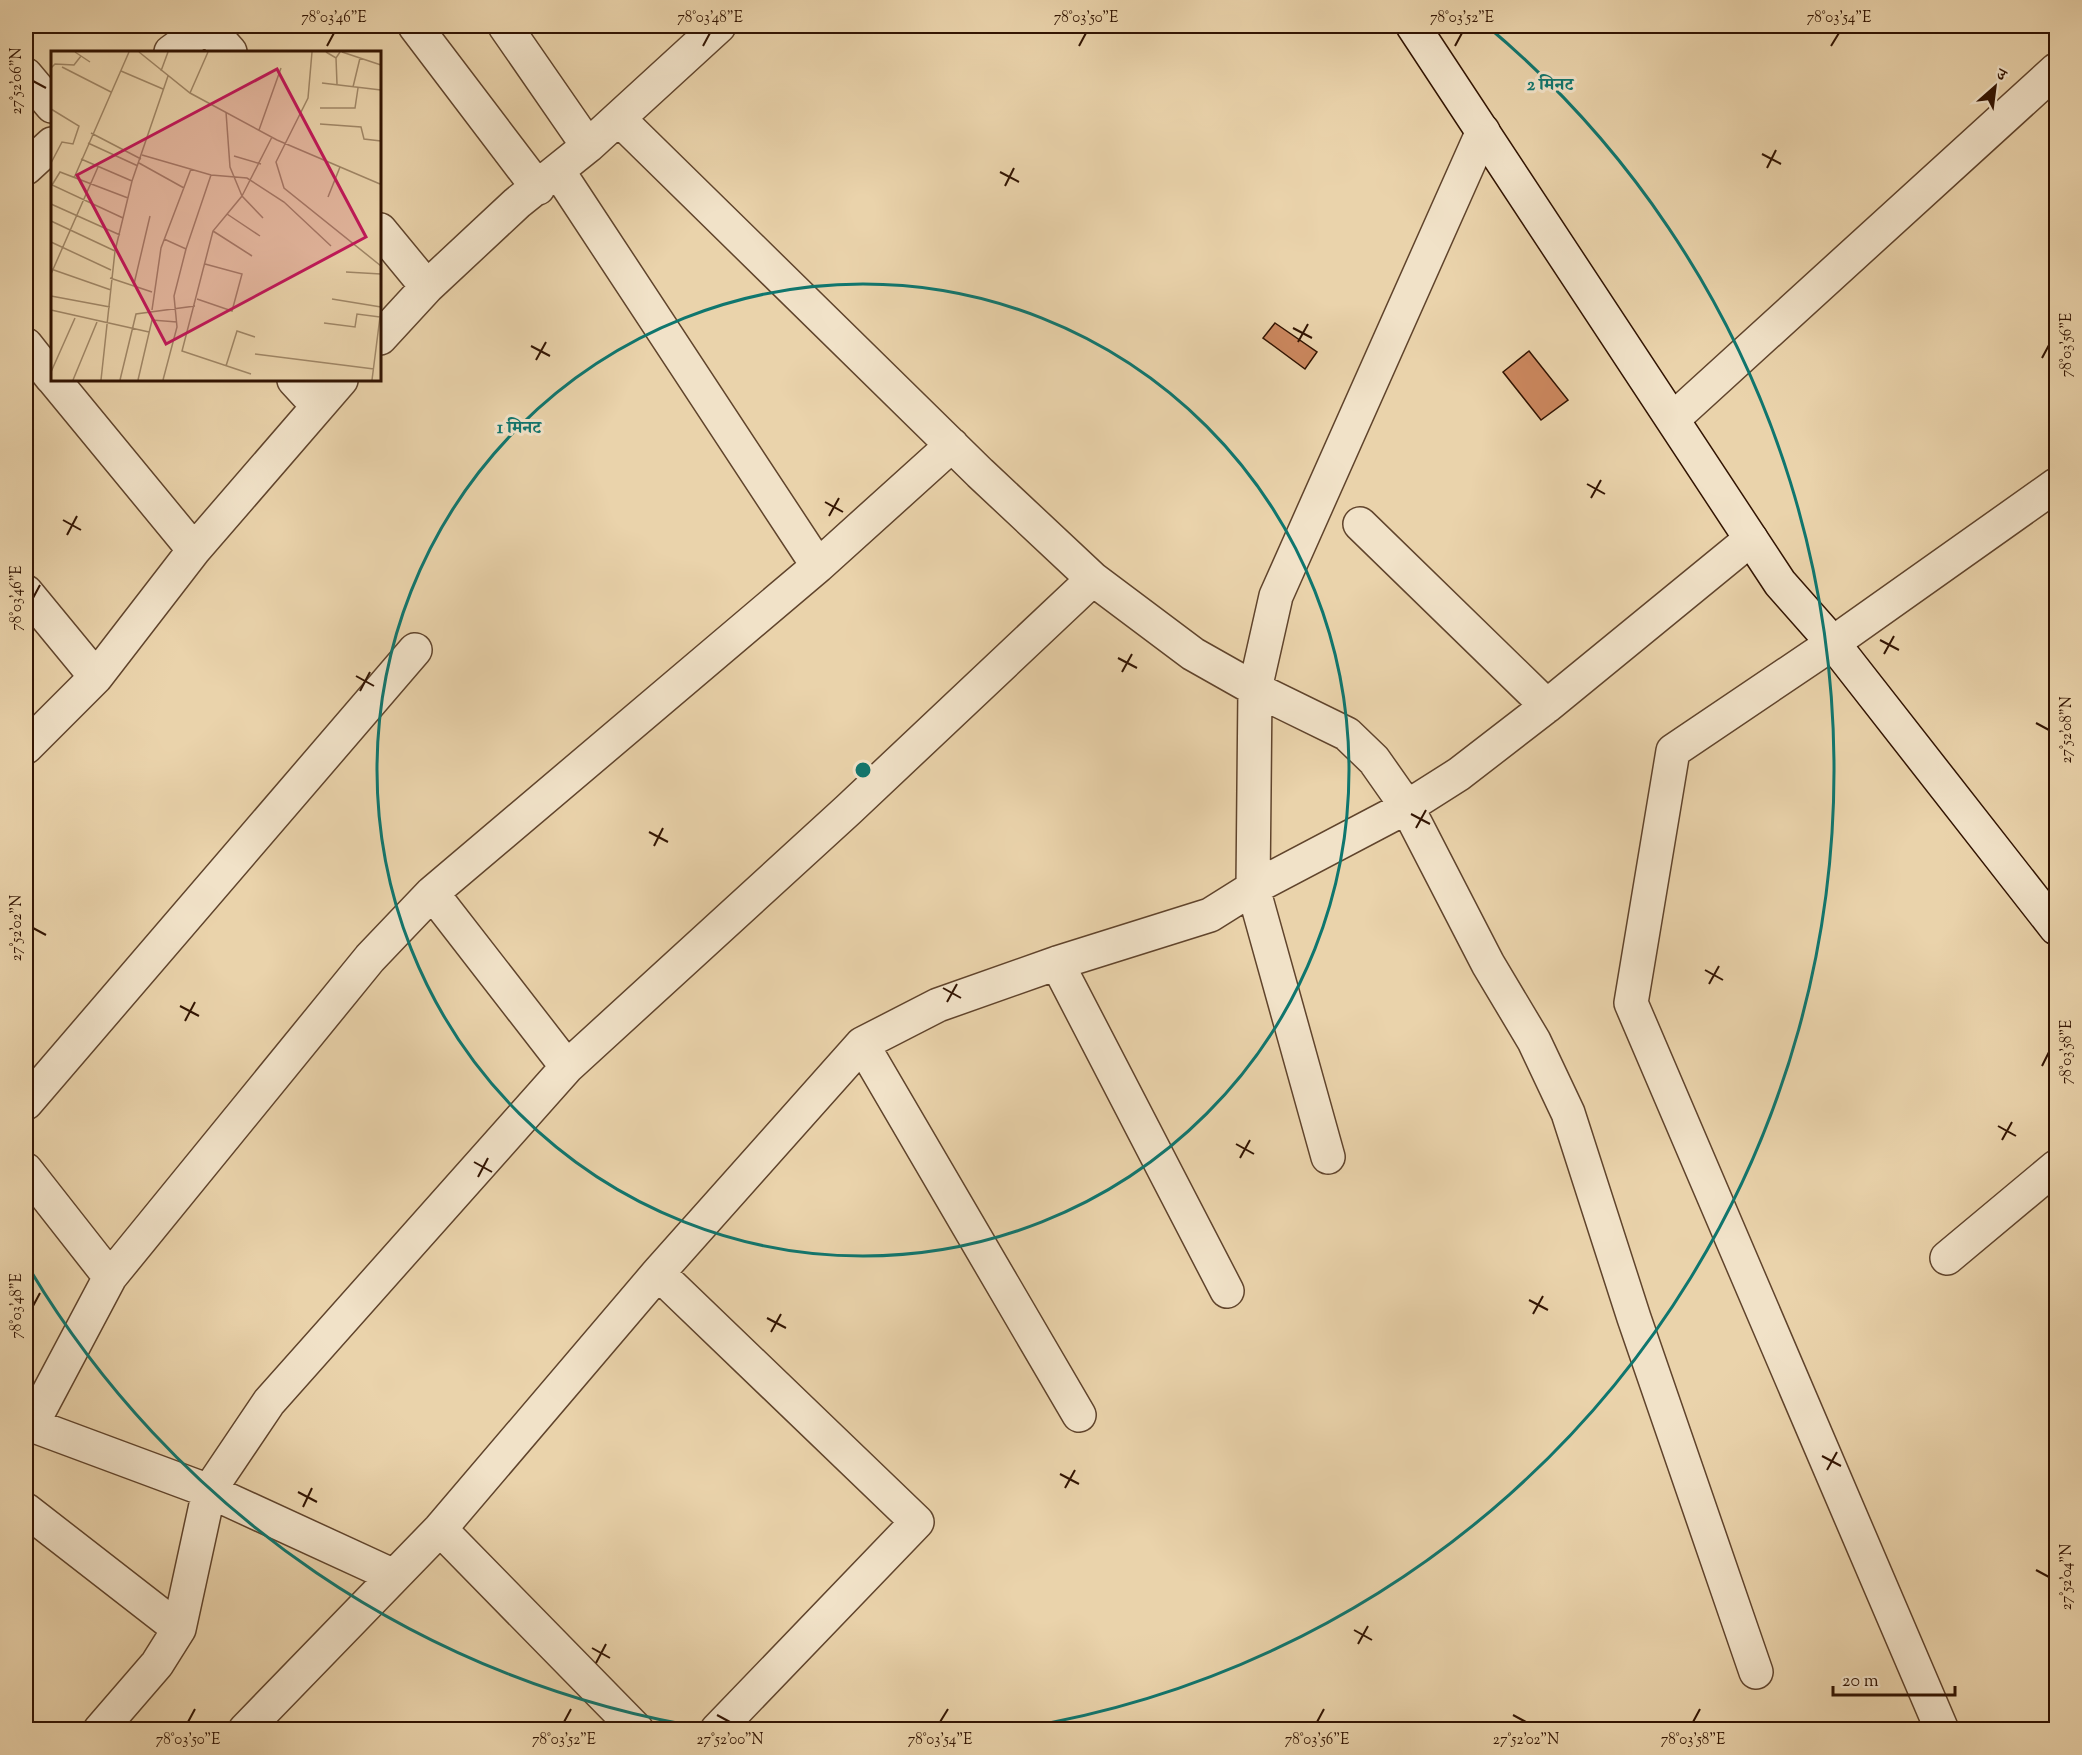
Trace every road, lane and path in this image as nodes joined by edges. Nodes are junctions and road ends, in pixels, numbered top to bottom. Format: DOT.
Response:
graph roads {
  1 [pos="207,26"];
  2 [pos="415,26"];
  3 [pos="506,26"];
  4 [pos="719,26"];
  5 [pos="1413,26"];
  6 [pos="172,51"];
  7 [pos="229,51"];
  8 [pos="2056,70"];
  9 [pos="26,75"];
  10 [pos="51,105"];
  11 [pos="619,119"];
  12 [pos="1483,131"];
  13 [pos="51,145"];
  14 [pos="588,146"];
  15 [pos="26,168"];
  16 [pos="548,180"];
  17 [pos="381,231"];
  18 [pos="427,286"];
  19 [pos="381,337"];
  20 [pos="26,345"];
  21 [pos="51,376"];
  22 [pos="55,381"];
  23 [pos="295,381"];
  24 [pos="340,381"];
  25 [pos="317,405"];
  26 [pos="1673,419"];
  27 [pos="952,445"];
  28 [pos="2056,485"];
  29 [pos="1360,524"];
  30 [pos="1751,539"];
  31 [pos="194,550"];
  32 [pos="818,566"];
  33 [pos="1093,579"];
  34 [pos="26,592"];
  35 [pos="1833,643"];
  36 [pos="415,650"];
  37 [pos="96,677"];
  38 [pos="1255,688"];
  39 [pos="1547,706"];
  40 [pos="26,747"];
  41 [pos="1407,807"];
  42 [pos="1253,888"];
  43 [pos="432,893"];
  44 [pos="2056,928"];
  45 [pos="1057,963"];
  46 [pos="862,1044"];
  47 [pos="567,1066"];
  48 [pos="26,1104"];
  49 [pos="1328,1157"];
  50 [pos="2056,1167"];
  51 [pos="26,1170"];
  52 [pos="1947,1258"];
  53 [pos="658,1273"];
  54 [pos="110,1278"];
  55 [pos="1227,1291"];
  56 [pos="1079,1415"];
  57 [pos="28,1424"];
  58 [pos="209,1491"];
  59 [pos="26,1510"];
  60 [pos="440,1529"];
  61 [pos="394,1576"];
  62 [pos="179,1629"];
  63 [pos="1756,1672"];
  64 [pos="100,1730"];
  65 [pos="245,1730"];
  66 [pos="637,1730"];
  67 [pos="717,1730"];
  68 [pos="1942,1730"];
  1 -- 6 [label="street"];
  1 -- 7 [label="street"];
  2 -- 16 [label="street"];
  3 -- 14 [label="street"];
  4 -- 11 [label="street"];
  5 -- 12 [label="street"];
  8 -- 26 [label="street"];
  9 -- 10 [label="street"];
  11 -- 14 [label="street"];
  11 -- 27 [label="street"];
  12 -- 26 [label="street"];
  12 -- 38 [label="street"];
  13 -- 15 [label="street"];
  14 -- 16 [label="street"];
  16 -- 18 [label="street"];
  16 -- 32 [label="street"];
  17 -- 18 [label="street"];
  18 -- 19 [label="street"];
  20 -- 21 [label="street"];
  22 -- 31 [label="street"];
  23 -- 25 [label="street"];
  24 -- 25 [label="street"];
  25 -- 31 [label="street"];
  26 -- 30 [label="street"];
  27 -- 32 [label="street"];
  27 -- 33 [label="street"];
  28 -- 35 [label="street"];
  29 -- 39 [label="street"];
  30 -- 35 [label="street"];
  30 -- 39 [label="street"];
  31 -- 37 [label="street"];
  32 -- 43 [label="street"];
  33 -- 38 [label="street"];
  33 -- 47 [label="street"];
  34 -- 37 [label="street"];
  35 -- 44 [label="street"];
  35 -- 68 [label="street"];
  36 -- 48 [label="street"];
  37 -- 40 [label="street"];
  38 -- 41 [label="street"];
  38 -- 42 [label="street"];
  39 -- 41 [label="street"];
  41 -- 42 [label="street"];
  41 -- 63 [label="street"];
  42 -- 45 [label="street"];
  42 -- 49 [label="street"];
  43 -- 47 [label="street"];
  43 -- 54 [label="street"];
  45 -- 46 [label="street"];
  45 -- 55 [label="street"];
  46 -- 53 [label="street"];
  46 -- 56 [label="street"];
  47 -- 58 [label="street"];
  50 -- 52 [label="street"];
  51 -- 54 [label="street"];
  53 -- 60 [label="street"];
  53 -- 67 [label="street"];
  54 -- 57 [label="street"];
  57 -- 58 [label="street"];
  58 -- 61 [label="street"];
  58 -- 62 [label="street"];
  59 -- 62 [label="street"];
  60 -- 61 [label="street"];
  60 -- 66 [label="street"];
  61 -- 65 [label="street"];
  62 -- 64 [label="street"];
}
